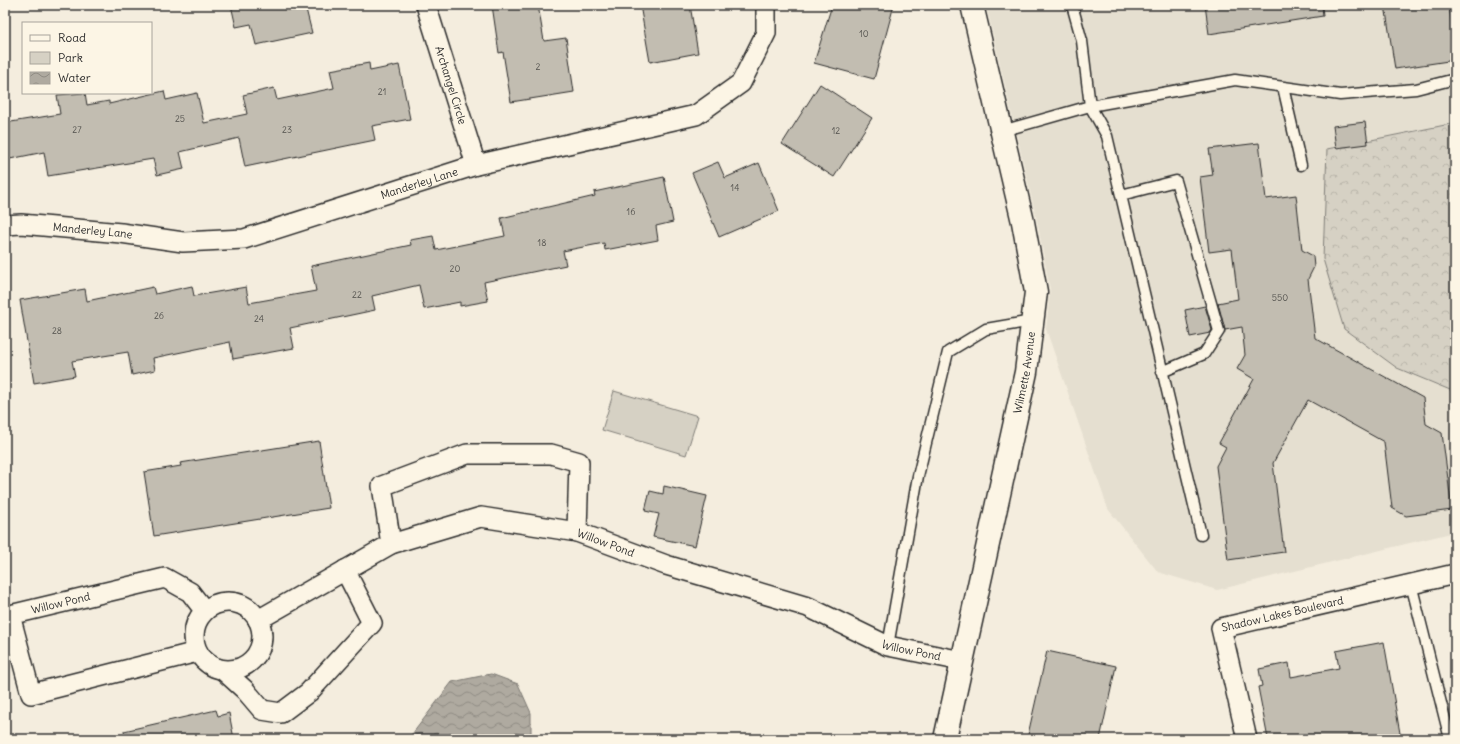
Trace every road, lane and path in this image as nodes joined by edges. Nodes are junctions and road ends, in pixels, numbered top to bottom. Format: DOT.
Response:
graph roads {
  1 [pos="426,5"];
  2 [pos="766,5"];
  3 [pos="972,5"];
  4 [pos="1072,5"];
  5 [pos="1455,79"];
  6 [pos="1283,87"];
  7 [pos="1090,106"];
  8 [pos="1002,131"];
  9 [pos="476,165"];
  10 [pos="1301,165"];
  11 [pos="1121,195"];
  12 [pos="5,225"];
  13 [pos="1032,321"];
  14 [pos="1162,372"];
  15 [pos="577,532"];
  16 [pos="1201,535"];
  17 [pos="391,544"];
  18 [pos="345,570"];
  19 [pos="1455,574"];
  20 [pos="1411,584"];
  21 [pos="204,610"];
  22 [pos="258,620"];
  23 [pos="888,646"];
  24 [pos="197,652"];
  25 [pos="962,660"];
  26 [pos="224,671"];
  27 [pos="945,739"];
  28 [pos="1247,739"];
  29 [pos="1450,739"];
  1 -- 9 [label="street, Archangel Circle"];
  2 -- 9 [label="street, Manderley Lane"];
  3 -- 8 [label="street, Wilmette Avenue"];
  4 -- 7 [label="lane"];
  5 -- 6 [label="lane"];
  6 -- 7 [label="lane"];
  6 -- 10 [label="lane"];
  7 -- 8 [label="lane"];
  7 -- 11 [label="lane"];
  8 -- 13 [label="street, Wilmette Avenue"];
  9 -- 12 [label="street, Manderley Lane"];
  11 -- 14 [label="lane"];
  11 -- 14 [label="lane"];
  13 -- 23 [label="lane"];
  13 -- 25 [label="street, Wilmette Avenue"];
  14 -- 16 [label="lane"];
  15 -- 17 [label="street, Willow Pond"];
  15 -- 17 [label="street"];
  15 -- 23 [label="street, Willow Pond"];
  17 -- 18 [label="street, Willow Pond"];
  18 -- 22 [label="street, Willow Pond"];
  18 -- 26 [label="street"];
  19 -- 20 [label="street, Shadow Lakes Boulevard"];
  20 -- 28 [label="street, Shadow Lakes Boulevard"];
  20 -- 29 [label="lane"];
  21 -- 22 [label="street"];
  21 -- 24 [label="street"];
  21 -- 24 [label="street, Willow Pond"];
  22 -- 26 [label="street"];
  23 -- 25 [label="street, Willow Pond"];
  24 -- 26 [label="street"];
  25 -- 27 [label="street, Wilmette Avenue"];
}
